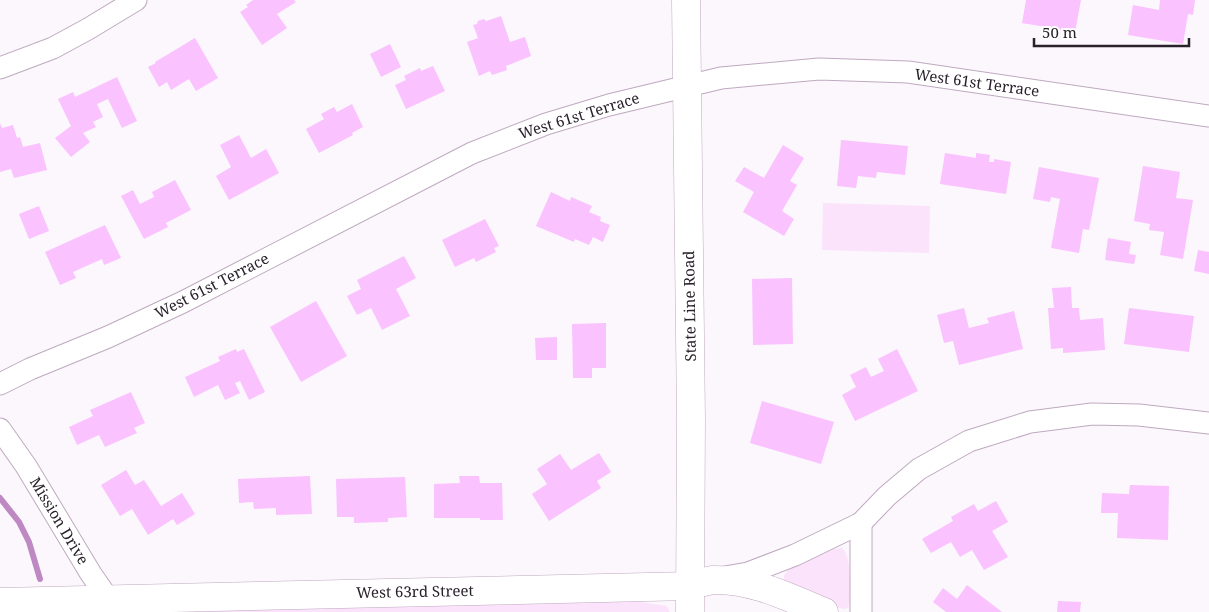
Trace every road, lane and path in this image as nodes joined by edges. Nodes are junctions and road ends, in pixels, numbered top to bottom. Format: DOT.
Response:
graph roads {
  1 [pos="136,0"];
  2 [pos="686,0"];
  3 [pos="0,68"];
  4 [pos="687,87"];
  5 [pos="1209,116"];
  6 [pos="0,384"];
  7 [pos="1209,424"];
  8 [pos="0,429"];
  9 [pos="861,523"];
  10 [pos="697,593"];
  11 [pos="0,602"];
  12 [pos="114,606"];
  13 [pos="824,612"];
  14 [pos="861,612"];
  1 -- 3 [label="street"];
  2 -- 4 [label="main road, State Line Road"];
  4 -- 5 [label="street, West 61st Terrace"];
  4 -- 6 [label="street, West 61st Terrace"];
  4 -- 10 [label="main road, State Line Road"];
  7 -- 9 [label="street"];
  8 -- 12 [label="street, Mission Drive"];
  9 -- 10 [label="street"];
  9 -- 14 [label="street"];
  10 -- 12 [label="main road, West 63rd Street"];
  10 -- 13 [label="main road, West 63rd Street"];
  11 -- 12 [label="main road, West 63rd Street"];
}
